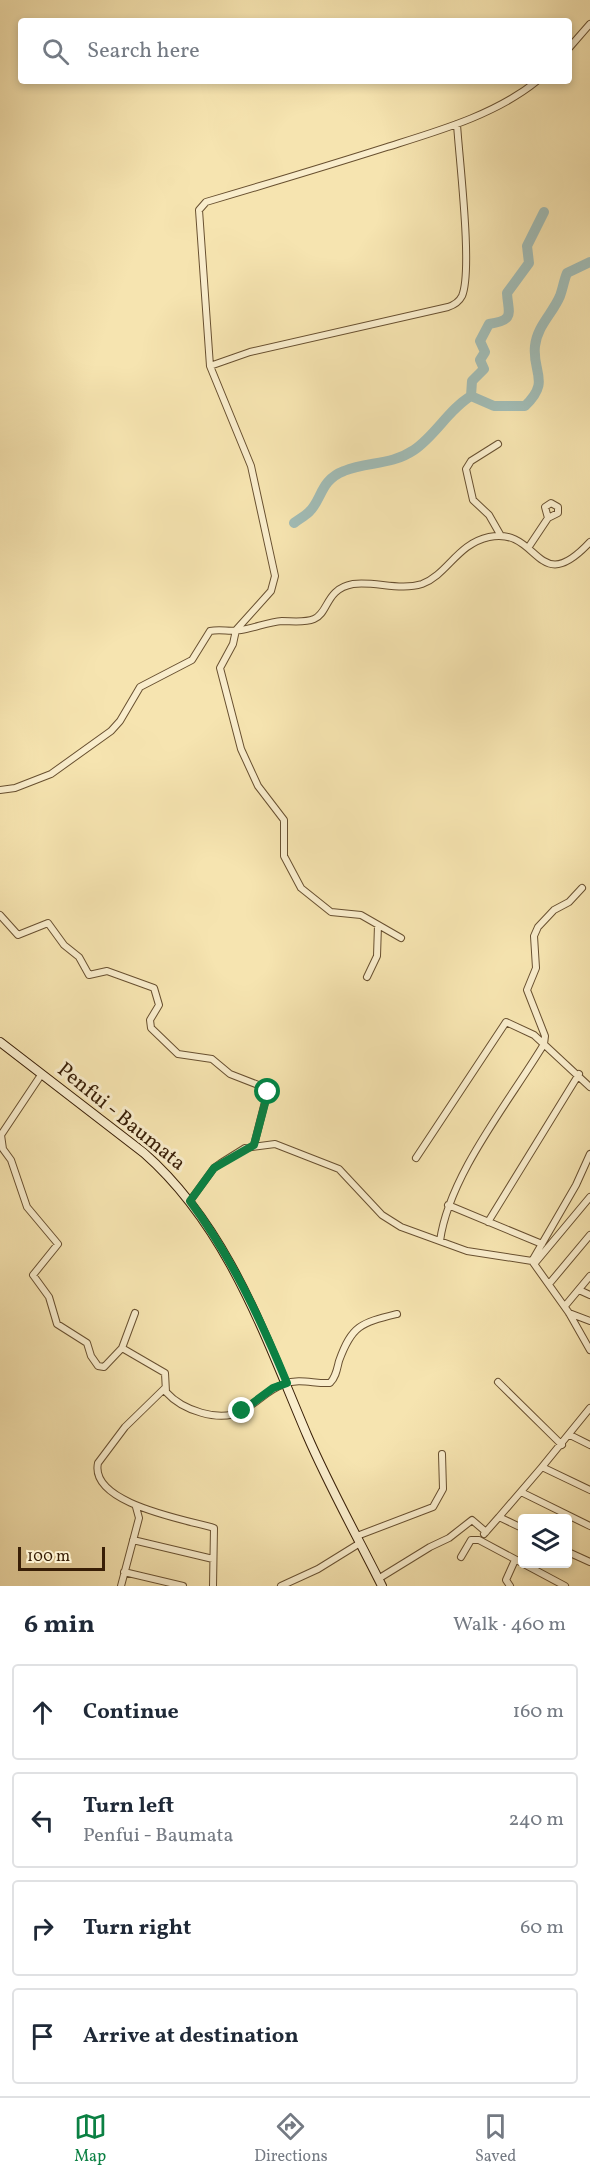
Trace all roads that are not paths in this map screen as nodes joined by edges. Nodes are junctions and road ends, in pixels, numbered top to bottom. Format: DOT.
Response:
graph roads {
  1 [pos="590,24"];
  2 [pos="572,45"];
  3 [pos="533,84"];
  4 [pos="457,124"];
  5 [pos="210,366"];
  6 [pos="498,444"];
  7 [pos="548,518"];
  8 [pos="501,536"];
  9 [pos="590,542"];
  10 [pos="528,548"];
  11 [pos="236,630"];
  12 [pos="0,790"];
  13 [pos="582,888"];
  14 [pos="0,915"];
  15 [pos="378,925"];
  16 [pos="401,938"];
  17 [pos="367,977"];
  18 [pos="0,1042"];
  19 [pos="544,1044"];
  20 [pos="579,1074"];
  21 [pos="41,1075"];
  22 [pos="590,1087"];
  23 [pos="2,1131"];
  24 [pos="254,1145"];
  25 [pos="590,1154"];
  26 [pos="416,1158"];
  27 [pos="590,1197"];
  28 [pos="190,1201"];
  29 [pos="448,1205"];
  30 [pos="488,1222"];
  31 [pos="590,1234"];
  32 [pos="440,1241"];
  33 [pos="542,1244"];
  34 [pos="533,1262"];
  35 [pos="590,1276"];
  36 [pos="549,1284"];
  37 [pos="579,1290"];
  38 [pos="590,1295"];
  39 [pos="565,1306"];
  40 [pos="135,1313"];
  41 [pos="569,1313"];
  42 [pos="397,1314"];
  43 [pos="590,1321"];
  44 [pos="122,1348"];
  45 [pos="590,1350"];
  46 [pos="498,1382"];
  47 [pos="287,1383"];
  48 [pos="165,1388"];
  49 [pos="590,1408"];
  50 [pos="570,1436"];
  51 [pos="562,1444"];
  52 [pos="590,1445"];
  53 [pos="442,1454"];
  54 [pos="542,1467"];
  55 [pos="590,1490"];
  56 [pos="521,1492"];
  57 [pos="136,1507"];
  58 [pos="499,1517"];
  59 [pos="518,1526"];
  60 [pos="590,1526"];
  61 [pos="486,1532"];
  62 [pos="133,1540"];
  63 [pos="358,1540"];
  64 [pos="479,1540"];
  65 [pos="572,1554"];
  66 [pos="461,1557"];
  67 [pos="213,1559"];
  68 [pos="515,1560"];
  69 [pos="590,1562"];
  70 [pos="124,1572"];
  71 [pos="380,1582"];
  72 [pos="121,1586"];
  73 [pos="183,1586"];
  74 [pos="213,1586"];
  75 [pos="281,1586"];
  76 [pos="510,1586"];
  77 [pos="565,1586"];
  1 -- 2 [label="street"];
  3 -- 4 [label="street"];
  4 -- 5 [label="street"];
  4 -- 5 [label="street"];
  5 -- 11 [label="street"];
  6 -- 8 [label="street"];
  7 -- 10 [label="street"];
  8 -- 10 [label="street"];
  8 -- 11 [label="street"];
  9 -- 10 [label="street"];
  11 -- 12 [label="street"];
  11 -- 15 [label="street"];
  13 -- 19 [label="street"];
  14 -- 24 [label="street"];
  15 -- 16 [label="street"];
  15 -- 17 [label="street"];
  18 -- 21 [label="street, Penfui - Baumata"];
  19 -- 20 [label="street"];
  19 -- 26 [label="street"];
  19 -- 29 [label="street"];
  20 -- 22 [label="street"];
  20 -- 30 [label="street"];
  21 -- 23 [label="street"];
  21 -- 28 [label="street, Penfui - Baumata"];
  23 -- 44 [label="street"];
  24 -- 28 [label="street"];
  24 -- 32 [label="street"];
  25 -- 33 [label="street"];
  27 -- 34 [label="street"];
  28 -- 47 [label="street, Penfui - Baumata"];
  29 -- 30 [label="street"];
  29 -- 32 [label="street"];
  30 -- 33 [label="street"];
  31 -- 36 [label="street"];
  32 -- 34 [label="street"];
  33 -- 34 [label="street"];
  34 -- 36 [label="street"];
  35 -- 37 [label="street"];
  36 -- 39 [label="street"];
  37 -- 38 [label="street"];
  37 -- 39 [label="street"];
  39 -- 41 [label="street"];
  40 -- 44 [label="street"];
  41 -- 43 [label="street"];
  41 -- 45 [label="street"];
  42 -- 47 [label="street"];
  44 -- 48 [label="street"];
  46 -- 51 [label="street"];
  47 -- 48 [label="street"];
  47 -- 63 [label="street, Penfui - Baumata"];
  48 -- 57 [label="street"];
  49 -- 50 [label="street"];
  50 -- 51 [label="street"];
  50 -- 52 [label="street"];
  51 -- 54 [label="street"];
  53 -- 63 [label="street"];
  54 -- 55 [label="street"];
  54 -- 56 [label="street"];
  56 -- 58 [label="street"];
  56 -- 60 [label="street"];
  57 -- 62 [label="street"];
  57 -- 67 [label="street"];
  58 -- 59 [label="street"];
  58 -- 61 [label="street"];
  61 -- 64 [label="street"];
  61 -- 71 [label="street"];
  62 -- 67 [label="street"];
  62 -- 70 [label="street"];
  63 -- 71 [label="street, Penfui - Baumata"];
  63 -- 75 [label="street"];
  64 -- 66 [label="street"];
  64 -- 68 [label="street"];
  65 -- 69 [label="street"];
  67 -- 74 [label="street"];
  68 -- 76 [label="street"];
  68 -- 77 [label="street"];
  70 -- 72 [label="street"];
  70 -- 73 [label="street"];
}
